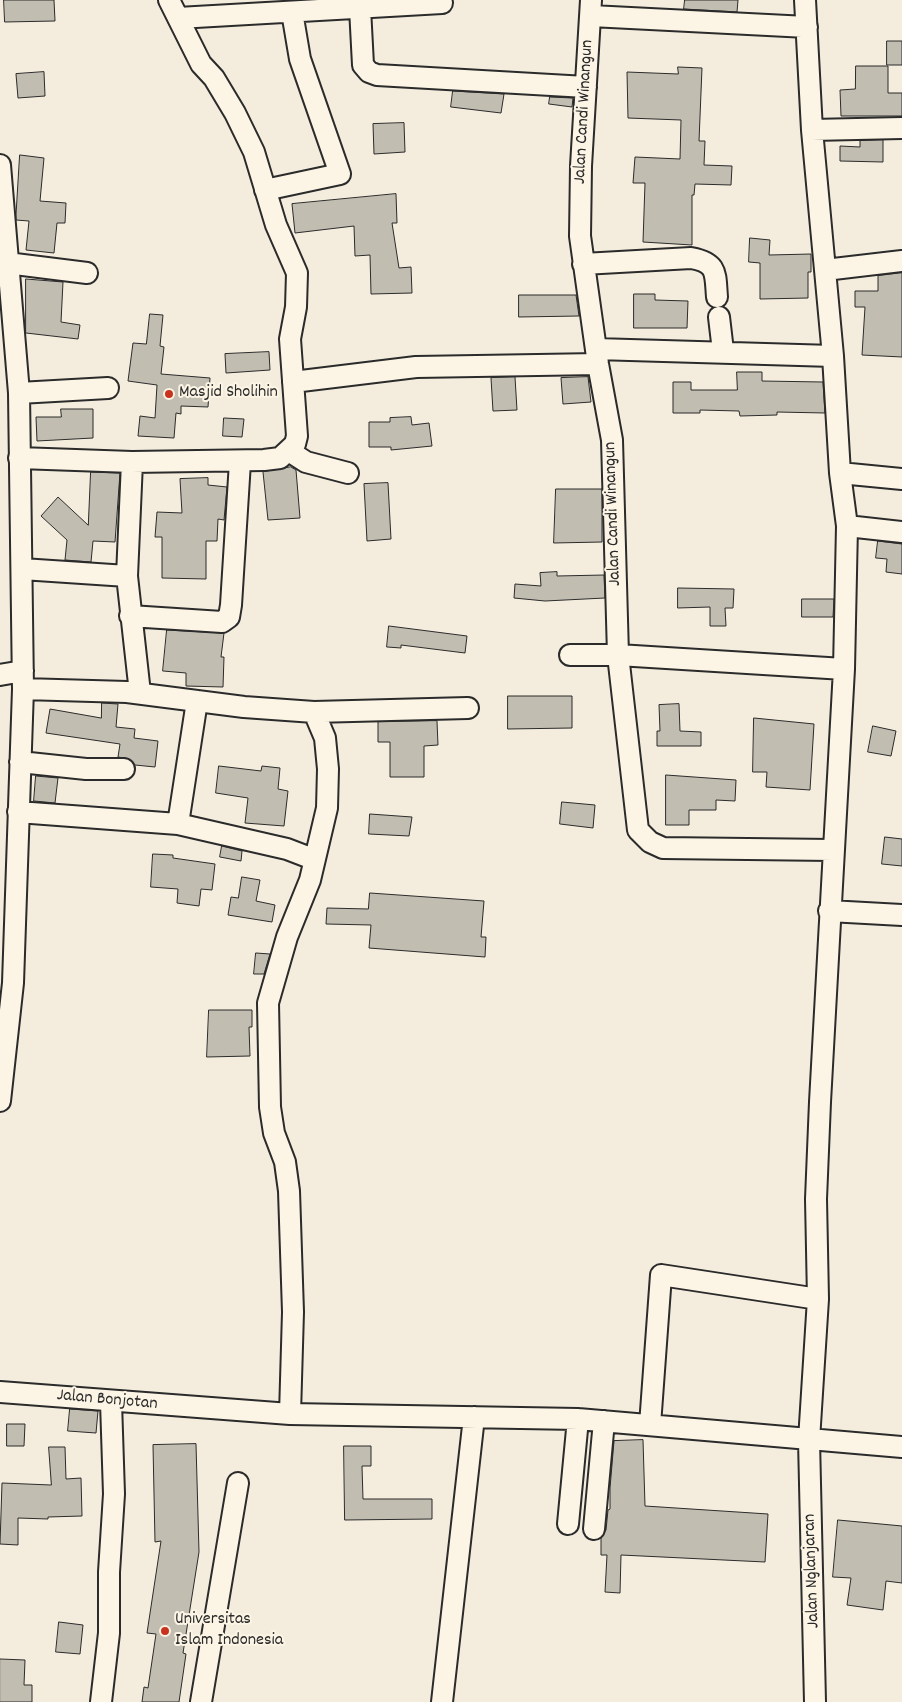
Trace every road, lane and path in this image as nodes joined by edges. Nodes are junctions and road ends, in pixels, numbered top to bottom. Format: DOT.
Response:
graph roads {
  1 [pos="805,0"];
  2 [pos="442,3"];
  3 [pos="269,6"];
  4 [pos="360,8"];
  5 [pos="591,8"];
  6 [pos="174,9"];
  7 [pos="292,12"];
  8 [pos="807,27"];
  9 [pos="586,87"];
  10 [pos="902,128"];
  11 [pos="812,130"];
  12 [pos="0,165"];
  13 [pos="265,190"];
  14 [pos="2,205"];
  15 [pos="902,261"];
  16 [pos="8,263"];
  17 [pos="583,264"];
  18 [pos="825,270"];
  19 [pos="87,273"];
  20 [pos="717,297"];
  21 [pos="719,317"];
  22 [pos="723,351"];
  23 [pos="833,356"];
  24 [pos="597,357"];
  25 [pos="293,382"];
  26 [pos="108,388"];
  27 [pos="19,393"];
  28 [pos="289,451"];
  29 [pos="19,458"];
  30 [pos="132,462"];
  31 [pos="240,462"];
  32 [pos="348,473"];
  33 [pos="840,473"];
  34 [pos="902,479"];
  35 [pos="847,526"];
  36 [pos="902,532"];
  37 [pos="22,569"];
  38 [pos="127,576"];
  39 [pos="130,616"];
  40 [pos="570,655"];
  41 [pos="618,655"];
  42 [pos="844,668"];
  43 [pos="0,675"];
  44 [pos="23,680"];
  45 [pos="140,693"];
  46 [pos="198,701"];
  47 [pos="468,708"];
  48 [pos="314,712"];
  49 [pos="20,762"];
  50 [pos="124,769"];
  51 [pos="18,812"];
  52 [pos="178,824"];
  53 [pos="832,850"];
  54 [pos="313,859"];
  55 [pos="830,912"];
  56 [pos="902,915"];
  57 [pos="0,1101"];
  58 [pos="818,1299"];
  59 [pos="0,1392"];
  60 [pos="112,1402"];
  61 [pos="290,1414"];
  62 [pos="474,1417"];
  63 [pos="578,1419"];
  64 [pos="604,1421"];
  65 [pos="650,1424"];
  66 [pos="810,1440"];
  67 [pos="902,1447"];
  68 [pos="238,1483"];
  69 [pos="568,1524"];
  70 [pos="594,1529"];
  71 [pos="101,1702"];
  72 [pos="201,1702"];
  73 [pos="442,1702"];
  74 [pos="815,1702"];
  1 -- 8 [label="street, Jalan Nglanjaran"];
  2 -- 4 [label="street"];
  3 -- 6 [label="street"];
  3 -- 7 [label="street"];
  4 -- 7 [label="street"];
  4 -- 9 [label="street"];
  5 -- 8 [label="street"];
  5 -- 9 [label="street, Jalan Candi Winangun"];
  6 -- 13 [label="street"];
  7 -- 13 [label="street"];
  8 -- 11 [label="street, Jalan Nglanjaran"];
  9 -- 17 [label="street, Jalan Candi Winangun"];
  10 -- 11 [label="street"];
  11 -- 18 [label="street, Jalan Nglanjaran"];
  12 -- 14 [label="street"];
  13 -- 25 [label="street"];
  14 -- 16 [label="street"];
  15 -- 18 [label="street"];
  16 -- 19 [label="street"];
  16 -- 27 [label="street"];
  17 -- 20 [label="street"];
  17 -- 24 [label="street, Jalan Candi Winangun"];
  18 -- 23 [label="street, Jalan Nglanjaran"];
  21 -- 22 [label="street"];
  22 -- 23 [label="street"];
  22 -- 24 [label="street"];
  23 -- 33 [label="street, Jalan Nglanjaran"];
  24 -- 25 [label="street"];
  24 -- 41 [label="street, Jalan Candi Winangun"];
  25 -- 28 [label="street"];
  26 -- 27 [label="street"];
  27 -- 29 [label="street"];
  28 -- 31 [label="street"];
  28 -- 32 [label="street"];
  29 -- 30 [label="street"];
  29 -- 37 [label="street"];
  30 -- 31 [label="street"];
  30 -- 38 [label="street"];
  31 -- 39 [label="street"];
  33 -- 34 [label="street"];
  33 -- 35 [label="street, Jalan Nglanjaran"];
  35 -- 36 [label="street"];
  35 -- 42 [label="street, Jalan Nglanjaran"];
  37 -- 38 [label="street"];
  37 -- 44 [label="street"];
  38 -- 39 [label="street"];
  39 -- 45 [label="street"];
  40 -- 41 [label="street"];
  41 -- 42 [label="street"];
  41 -- 53 [label="street, Jalan Candi Winangun"];
  42 -- 53 [label="street, Jalan Nglanjaran"];
  43 -- 44 [label="street"];
  44 -- 45 [label="street"];
  44 -- 49 [label="street"];
  45 -- 46 [label="street"];
  46 -- 48 [label="street"];
  46 -- 52 [label="street"];
  47 -- 48 [label="street"];
  48 -- 54 [label="street"];
  49 -- 50 [label="street"];
  49 -- 51 [label="street"];
  51 -- 52 [label="street"];
  51 -- 57 [label="street"];
  52 -- 54 [label="street"];
  53 -- 55 [label="street, Jalan Nglanjaran"];
  54 -- 61 [label="street"];
  55 -- 56 [label="street"];
  55 -- 58 [label="street, Jalan Nglanjaran"];
  58 -- 65 [label="street"];
  58 -- 66 [label="street, Jalan Nglanjaran"];
  59 -- 60 [label="street, Jalan Bonjotan"];
  60 -- 61 [label="street, Jalan Bonjotan"];
  60 -- 71 [label="street"];
  61 -- 62 [label="street, Jalan Bonjotan"];
  62 -- 63 [label="street, Jalan Bonjotan"];
  62 -- 73 [label="street"];
  63 -- 64 [label="street, Jalan Bonjotan"];
  63 -- 69 [label="street"];
  64 -- 65 [label="street, Jalan Bonjotan"];
  64 -- 70 [label="street"];
  65 -- 66 [label="street, Jalan Bonjotan"];
  66 -- 67 [label="street, Jalan Bonjotan"];
  66 -- 74 [label="street, Jalan Nglanjaran"];
  68 -- 72 [label="street"];
}
